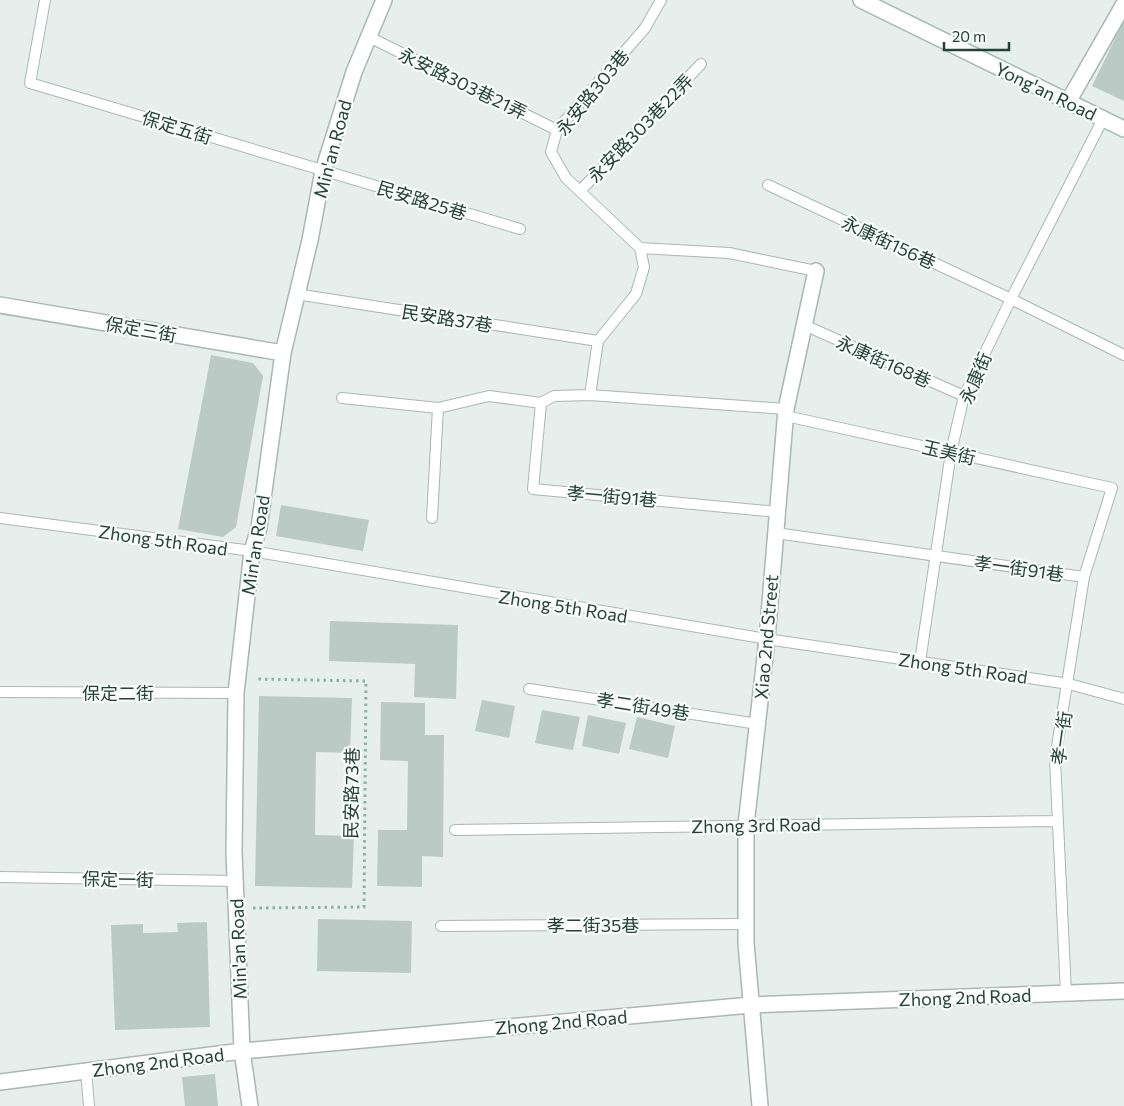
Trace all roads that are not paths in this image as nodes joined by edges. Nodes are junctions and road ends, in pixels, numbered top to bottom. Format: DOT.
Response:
graph roads {
  1 [pos="45,0"];
  2 [pos="661,0"];
  3 [pos="861,0"];
  4 [pos="383,1"];
  5 [pos="1124,4"];
  6 [pos="369,37"];
  7 [pos="701,64"];
  8 [pos="1068,102"];
  9 [pos="1103,119"];
  10 [pos="1124,129"];
  11 [pos="557,130"];
  12 [pos="323,171"];
  13 [pos="768,185"];
  14 [pos="580,191"];
  15 [pos="520,229"];
  16 [pos="640,248"];
  17 [pos="816,271"];
  18 [pos="296,294"];
  19 [pos="1011,299"];
  20 [pos="0,305"];
  21 [pos="804,325"];
  22 [pos="598,341"];
  23 [pos="283,352"];
  24 [pos="1124,355"];
  25 [pos="590,395"];
  26 [pos="964,396"];
  27 [pos="342,398"];
  28 [pos="541,403"];
  29 [pos="438,408"];
  30 [pos="786,412"];
  31 [pos="950,452"];
  32 [pos="1112,488"];
  33 [pos="778,512"];
  34 [pos="0,518"];
  35 [pos="432,518"];
  36 [pos="776,532"];
  37 [pos="252,551"];
  38 [pos="935,556"];
  39 [pos="1084,578"];
  40 [pos="767,639"];
  41 [pos="920,662"];
  42 [pos="1069,684"];
  43 [pos="237,686"];
  44 [pos="529,689"];
  45 [pos="0,692"];
  46 [pos="1124,699"];
  47 [pos="758,724"];
  48 [pos="1058,821"];
  49 [pos="746,825"];
  50 [pos="456,830"];
  51 [pos="0,877"];
  52 [pos="235,881"];
  53 [pos="746,924"];
  54 [pos="441,926"];
  55 [pos="1124,991"];
  56 [pos="1066,993"];
  57 [pos="751,1005"];
  58 [pos="242,1051"];
  59 [pos="86,1071"];
  60 [pos="0,1082"];
  61 [pos="89,1106"];
  62 [pos="250,1106"];
  63 [pos="760,1106"];
  1 -- 12 [label="lane, 保定五街"];
  2 -- 11 [label="lane, 永安路303巷"];
  3 -- 8 [label="street, Yong'an Road"];
  4 -- 6 [label="street, Min'an Road"];
  5 -- 8 [label="street"];
  6 -- 11 [label="lane, 永安路303巷21弄"];
  6 -- 12 [label="street, Min'an Road"];
  7 -- 14 [label="lane, 永安路303巷22弄"];
  8 -- 9 [label="street, Yong'an Road"];
  9 -- 10 [label="street, Yong'an Road"];
  9 -- 19 [label="lane, 永康街"];
  11 -- 14 [label="lane, 永安路303巷"];
  12 -- 15 [label="lane, 民安路25巷"];
  12 -- 18 [label="street, Min'an Road"];
  13 -- 19 [label="lane, 永康街156巷"];
  14 -- 16 [label="lane, 永安路303巷"];
  16 -- 17 [label="lane"];
  16 -- 22 [label="lane"];
  17 -- 21 [label="street, Xiao 2nd Street"];
  18 -- 22 [label="lane, 民安路37巷"];
  18 -- 23 [label="street, Min'an Road"];
  19 -- 24 [label="lane, 永康街156巷"];
  19 -- 26 [label="lane, 永康街"];
  20 -- 23 [label="street, 保定三街"];
  21 -- 26 [label="lane, 永康街168巷"];
  21 -- 30 [label="street, Xiao 2nd Street"];
  22 -- 25 [label="lane"];
  23 -- 37 [label="street, Min'an Road"];
  25 -- 28 [label="lane, 玉美街"];
  25 -- 30 [label="lane, 玉美街"];
  26 -- 31 [label="lane, 永康街"];
  27 -- 29 [label="lane"];
  28 -- 29 [label="lane"];
  28 -- 33 [label="lane, 孝一街91巷"];
  29 -- 35 [label="lane"];
  30 -- 31 [label="lane, 玉美街"];
  30 -- 33 [label="street, Xiao 2nd Street"];
  31 -- 32 [label="lane, 玉美街"];
  31 -- 38 [label="lane, 永康街"];
  32 -- 39 [label="lane, 孝一街"];
  33 -- 36 [label="street, Xiao 2nd Street"];
  34 -- 37 [label="lane, Zhong 5th Road"];
  36 -- 38 [label="lane, 孝一街91巷"];
  36 -- 40 [label="street, Xiao 2nd Street"];
  37 -- 40 [label="lane, Zhong 5th Road"];
  37 -- 43 [label="street, Min'an Road"];
  38 -- 39 [label="lane, 孝一街91巷"];
  38 -- 41 [label="lane, 永康街"];
  39 -- 42 [label="lane, 孝一街"];
  40 -- 41 [label="lane, Zhong 5th Road"];
  40 -- 47 [label="street, Xiao 2nd Street"];
  41 -- 42 [label="lane, Zhong 5th Road"];
  42 -- 46 [label="lane, Zhong 5th Road"];
  42 -- 48 [label="lane, 孝一街"];
  43 -- 45 [label="lane, 保定二街"];
  43 -- 52 [label="street, Min'an Road"];
  44 -- 47 [label="lane, 孝二街49巷"];
  47 -- 49 [label="street, Xiao 2nd Street"];
  48 -- 49 [label="lane, Zhong 3rd Road"];
  48 -- 56 [label="lane, 孝一街"];
  49 -- 50 [label="lane, Zhong 3rd Road"];
  49 -- 53 [label="street, Xiao 2nd Street"];
  51 -- 52 [label="lane, 保定一街"];
  52 -- 58 [label="street, Min'an Road"];
  53 -- 54 [label="lane, 孝二街35巷"];
  53 -- 57 [label="street, Xiao 2nd Street"];
  55 -- 56 [label="street, Zhong 2nd Road"];
  56 -- 57 [label="street, Zhong 2nd Road"];
  57 -- 58 [label="street, Zhong 2nd Road"];
  57 -- 63 [label="street, Xiao 2nd Street"];
  58 -- 59 [label="street, Zhong 2nd Road"];
  58 -- 62 [label="street, Min'an Road"];
  59 -- 60 [label="street, Zhong 2nd Road"];
  59 -- 61 [label="lane"];
}
